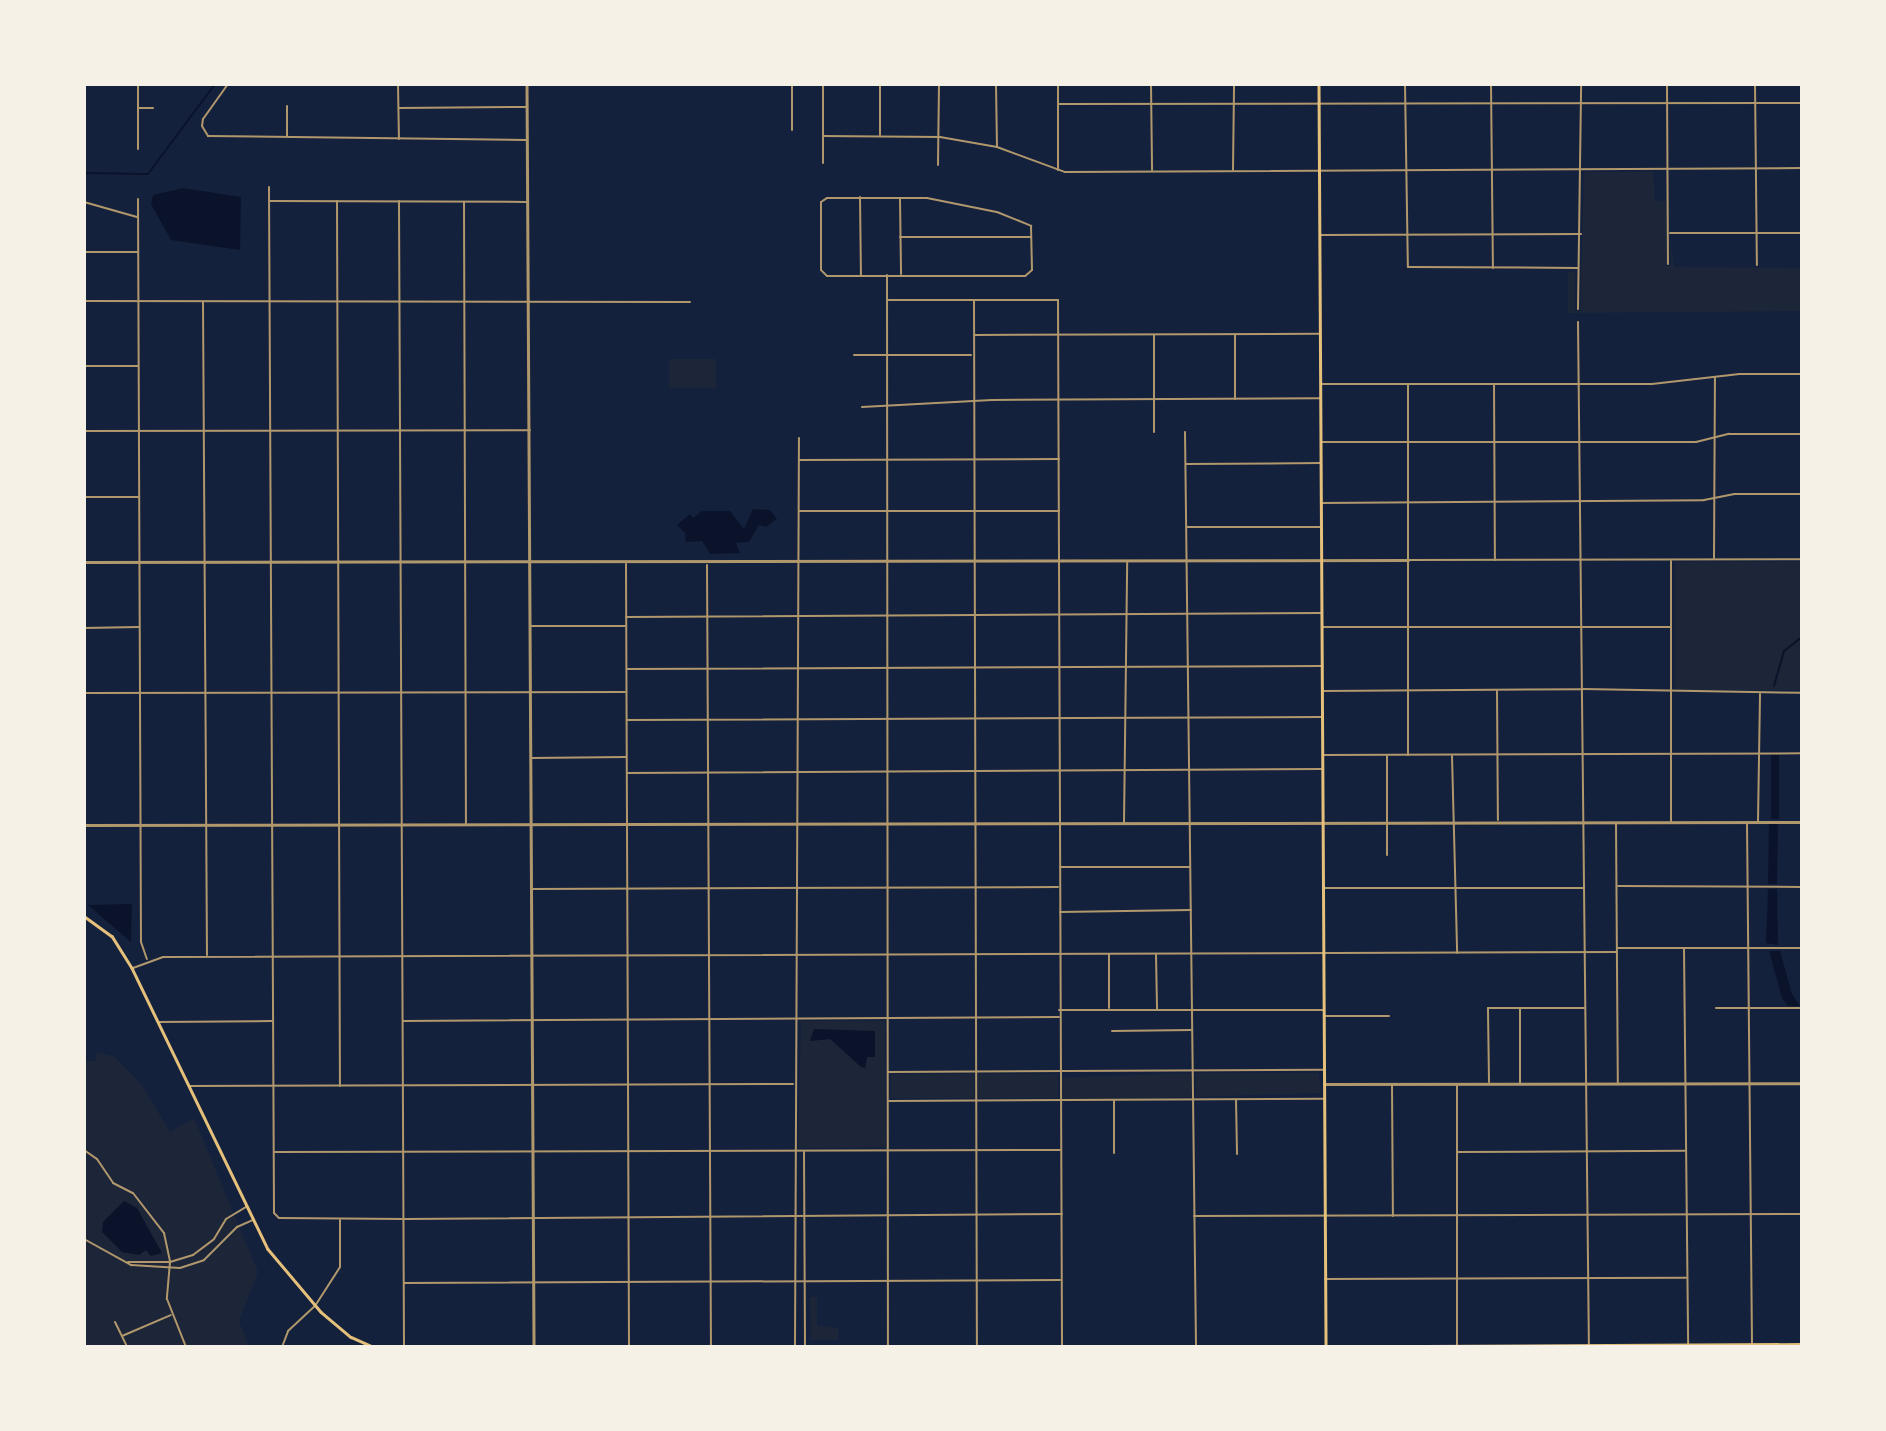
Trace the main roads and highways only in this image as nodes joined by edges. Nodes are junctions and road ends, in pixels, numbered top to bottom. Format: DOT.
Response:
graph roads {
  1 [pos="1319,84"];
  2 [pos="84,916"];
  3 [pos="1802,1344"];
  4 [pos="361,1345"];
  5 [pos="1326,1346"];
  6 [pos="1457,1346"];
  7 [pos="1589,1346"];
  8 [pos="1688,1346"];
  9 [pos="1752,1346"];
  10 [pos="373,1347"];
  11 [pos="1230,1347"];
  1 -- 5 [label="main road"];
  2 -- 4 [label="main road"];
  3 -- 9 [label="main road"];
  4 -- 10 [label="main road"];
  5 -- 6 [label="main road"];
  5 -- 11 [label="main road"];
  6 -- 7 [label="main road"];
  7 -- 8 [label="main road"];
  8 -- 9 [label="main road"];
}
